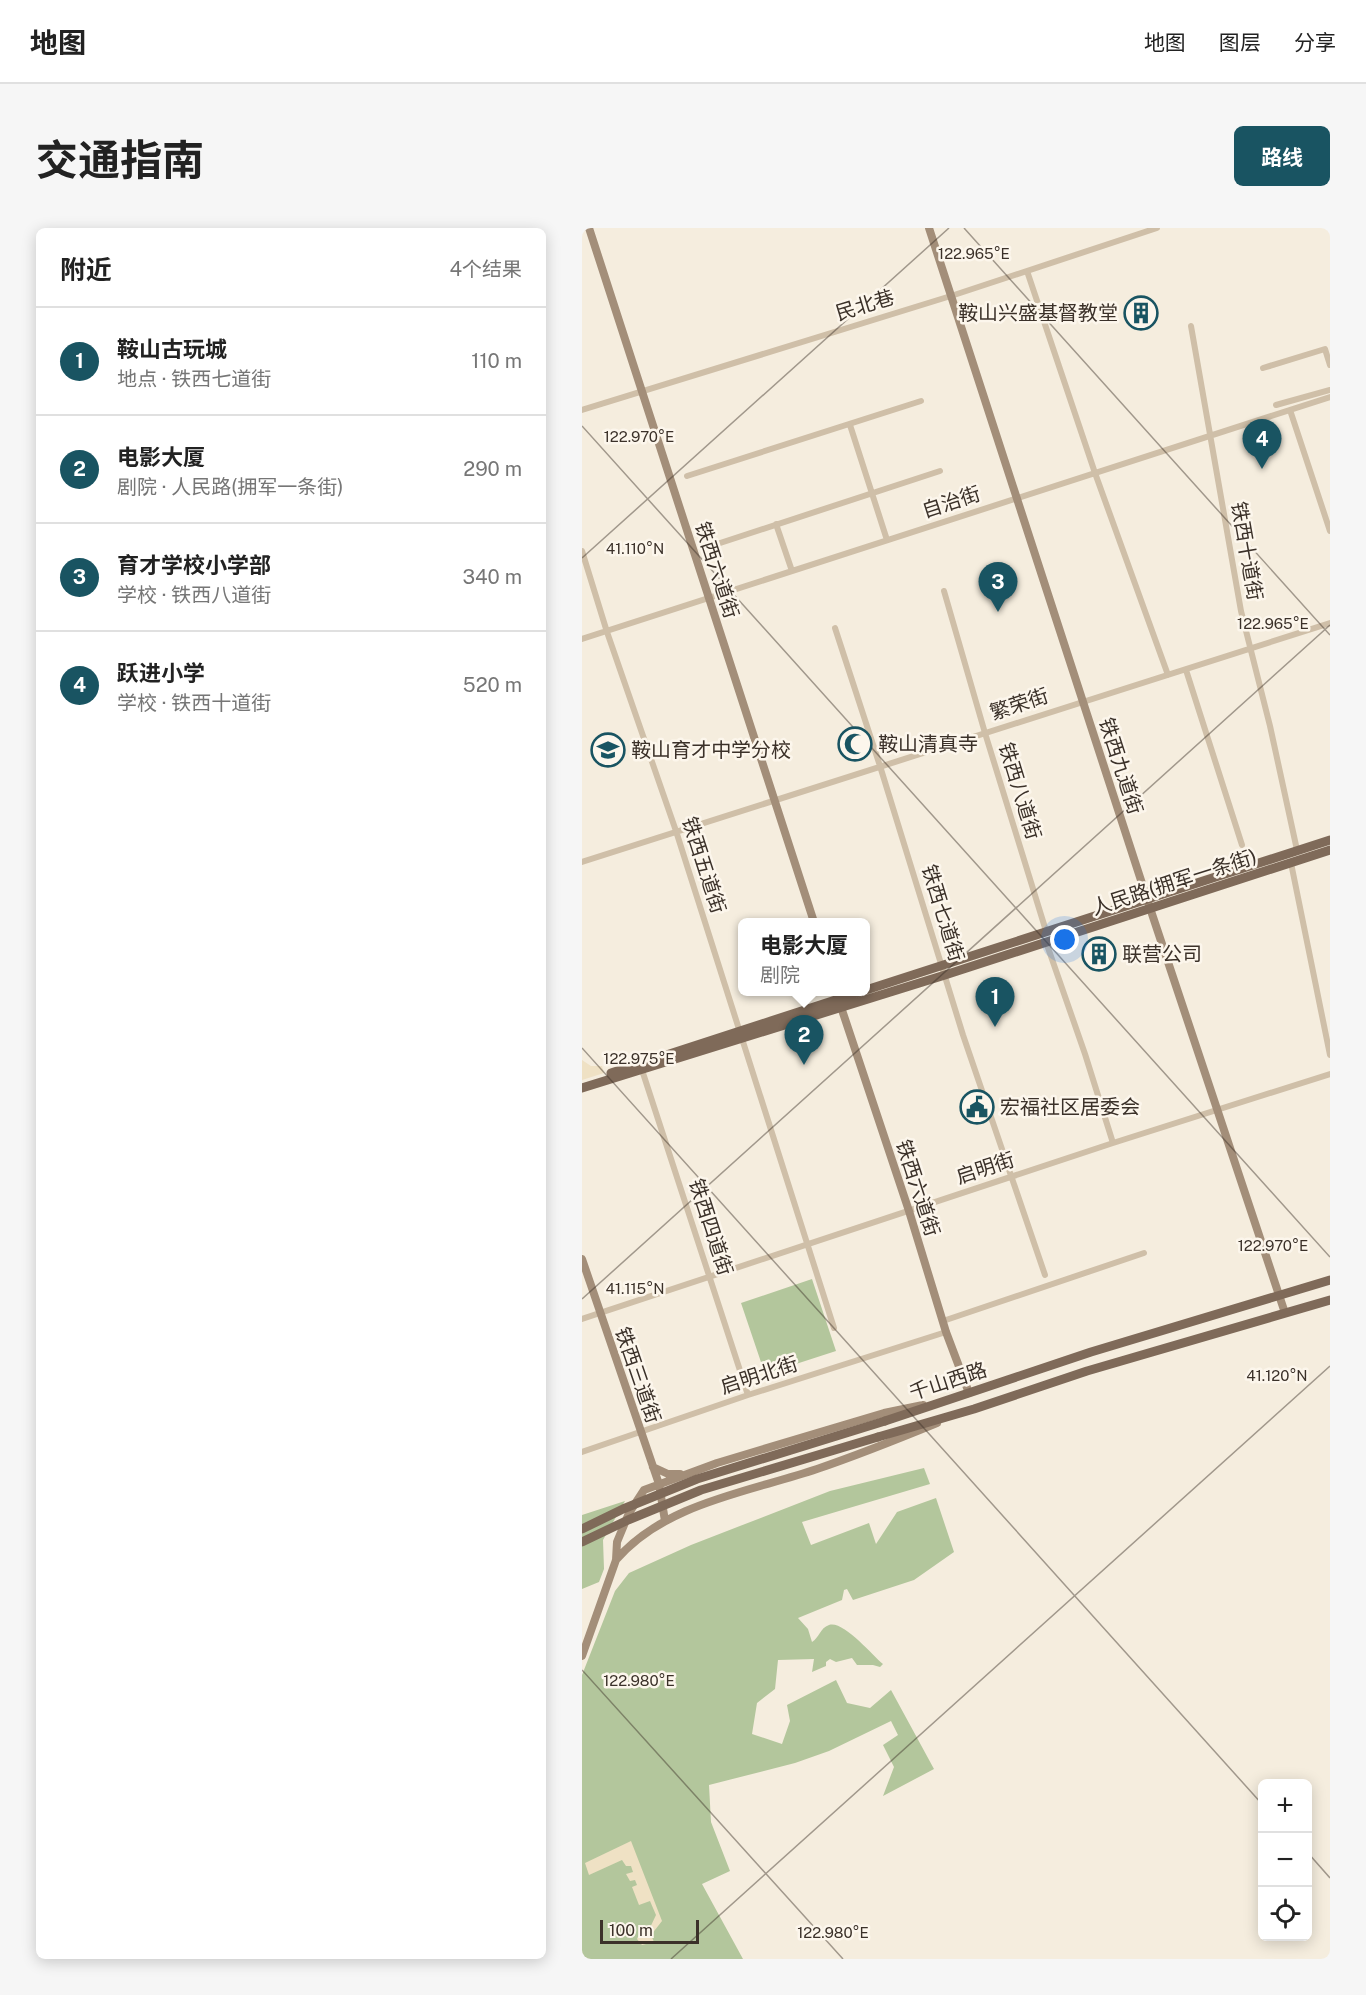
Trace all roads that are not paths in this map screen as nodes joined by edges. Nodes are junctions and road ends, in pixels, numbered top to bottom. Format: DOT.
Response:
graph roads {
  1 [pos="589,228"];
  2 [pos="929,228"];
  3 [pos="1157,228"];
  4 [pos="1027,271"];
  5 [pos="951,296"];
  6 [pos="1191,326"];
  7 [pos="1330,365"];
  8 [pos="1263,368"];
  9 [pos="1330,390"];
  10 [pos="642,392"];
  11 [pos="1330,397"];
  12 [pos="921,401"];
  13 [pos="1276,405"];
  14 [pos="582,410"];
  15 [pos="1290,410"];
  16 [pos="850,425"];
  17 [pos="1211,435"];
  18 [pos="940,471"];
  19 [pos="1095,473"];
  20 [pos="687,476"];
  21 [pos="871,493"];
  22 [pos="1016,498"];
  23 [pos="776,524"];
  24 [pos="1330,531"];
  25 [pos="887,540"];
  26 [pos="711,546"];
  27 [pos="582,551"];
  28 [pos="792,571"];
  29 [pos="944,591"];
  30 [pos="708,598"];
  31 [pos="1330,623"];
  32 [pos="835,628"];
  33 [pos="607,632"];
  34 [pos="582,639"];
  35 [pos="1250,649"];
  36 [pos="1186,670"];
  37 [pos="1168,675"];
  38 [pos="1083,702"];
  39 [pos="985,733"];
  40 [pos="880,766"];
  41 [pos="774,800"];
  42 [pos="676,831"];
  43 [pos="1330,840"];
  44 [pos="1242,845"];
  45 [pos="1297,850"];
  46 [pos="1330,850"];
  47 [pos="582,862"];
  48 [pos="1291,862"];
  49 [pos="1149,903"];
  50 [pos="813,918"];
  51 [pos="1046,931"];
  52 [pos="1046,942"];
  53 [pos="943,971"];
  54 [pos="870,989"];
  55 [pos="835,996"];
  56 [pos="837,996"];
  57 [pos="841,1008"];
  58 [pos="741,1034"];
  59 [pos="1330,1055"];
  60 [pos="642,1070"];
  61 [pos="1330,1074"];
  62 [pos="582,1083"];
  63 [pos="582,1089"];
  64 [pos="1218,1111"];
  65 [pos="1113,1143"];
  66 [pos="1011,1177"];
  67 [pos="909,1211"];
  68 [pos="809,1244"];
  69 [pos="1144,1253"];
  70 [pos="582,1259"];
  71 [pos="1046,1275"];
  72 [pos="710,1277"];
  73 [pos="1330,1280"];
  74 [pos="1279,1295"];
  75 [pos="1330,1300"];
  76 [pos="1285,1312"];
  77 [pos="600,1313"];
  78 [pos="582,1319"];
  79 [pos="943,1321"];
  80 [pos="834,1328"];
  81 [pos="946,1332"];
  82 [pos="969,1393"];
  83 [pos="748,1395"];
  84 [pos="952,1399"];
  85 [pos="974,1409"];
  86 [pos="640,1432"];
  87 [pos="582,1452"];
  88 [pos="653,1466"];
  89 [pos="691,1473"];
  90 [pos="659,1484"];
  91 [pos="644,1490"];
  92 [pos="665,1521"];
  93 [pos="582,1529"];
  94 [pos="582,1542"];
  95 [pos="616,1560"];
  96 [pos="582,1656"];
  1 -- 10 [label="main road, 铁西六道街"];
  2 -- 5 [label="main road, 铁西九道街"];
  3 -- 4 [label="street, 民北巷"];
  4 -- 5 [label="street, 民北巷"];
  4 -- 19 [label="street"];
  5 -- 10 [label="street, 民北巷"];
  5 -- 22 [label="main road, 铁西九道街"];
  6 -- 17 [label="street, 铁西十道街"];
  7 -- 8 [label="street"];
  9 -- 13 [label="street"];
  10 -- 14 [label="street, 民北巷"];
  10 -- 30 [label="main road, 铁西六道街"];
  11 -- 15 [label="street, 自治街"];
  12 -- 16 [label="street"];
  15 -- 17 [label="street, 自治街"];
  15 -- 24 [label="street"];
  16 -- 20 [label="street"];
  16 -- 21 [label="street"];
  17 -- 19 [label="street, 自治街"];
  17 -- 35 [label="street, 铁西十道街"];
  18 -- 21 [label="street"];
  19 -- 22 [label="street, 自治街"];
  19 -- 37 [label="street"];
  21 -- 23 [label="street"];
  21 -- 25 [label="street"];
  22 -- 25 [label="street, 自治街"];
  22 -- 38 [label="main road, 铁西九道街"];
  23 -- 26 [label="street"];
  23 -- 28 [label="street"];
  25 -- 28 [label="street, 自治街"];
  27 -- 33 [label="street, 铁西五道街"];
  28 -- 30 [label="street, 自治街"];
  29 -- 39 [label="street, 铁西八道街"];
  30 -- 33 [label="street, 自治街"];
  30 -- 41 [label="main road, 铁西六道街"];
  31 -- 35 [label="street, 繁荣街"];
  32 -- 40 [label="street, 铁西七道街"];
  33 -- 34 [label="street, 自治街"];
  33 -- 42 [label="street, 铁西五道街"];
  35 -- 36 [label="street, 繁荣街"];
  35 -- 45 [label="street, 铁西十道街"];
  36 -- 37 [label="street, 繁荣街"];
  36 -- 44 [label="street"];
  37 -- 38 [label="street, 繁荣街"];
  38 -- 39 [label="street, 繁荣街"];
  38 -- 49 [label="main road, 铁西九道街"];
  39 -- 40 [label="street, 繁荣街"];
  39 -- 51 [label="street, 铁西八道街"];
  40 -- 41 [label="street, 繁荣街"];
  40 -- 53 [label="street, 铁西七道街"];
  41 -- 42 [label="street, 繁荣街"];
  41 -- 50 [label="main road, 铁西六道街"];
  42 -- 47 [label="street, 繁荣街"];
  42 -- 58 [label="street, 铁西五道街"];
  43 -- 45 [label="main road"];
  45 -- 49 [label="main road"];
  46 -- 48 [label="main road, 人民路(拥军一条街)"];
  48 -- 49 [label="main road, 人民路(拥军一条街)"];
  48 -- 59 [label="street"];
  49 -- 51 [label="main road"];
  49 -- 52 [label="main road, 人民路(拥军一条街)"];
  49 -- 64 [label="main road, 铁西九道街"];
  51 -- 53 [label="main road"];
  52 -- 53 [label="main road, 人民路(拥军一条街)"];
  52 -- 65 [label="street"];
  53 -- 54 [label="main road"];
  53 -- 57 [label="main road, 人民路(拥军一条街)"];
  53 -- 66 [label="street, 铁西七道街"];
  55 -- 58 [label="main road"];
  56 -- 57 [label="main road, 铁西六道街"];
  57 -- 58 [label="main road, 人民路(拥军一条街)"];
  57 -- 67 [label="main road, 铁西六道街"];
  58 -- 60 [label="main road, 人民路(拥军一条街)"];
  58 -- 62 [label="main road"];
  58 -- 68 [label="street, 铁西五道街"];
  60 -- 63 [label="main road, 人民路(拥军一条街)"];
  60 -- 72 [label="street, 铁西四道街"];
  61 -- 64 [label="street, 启明街"];
  64 -- 65 [label="street, 启明街"];
  64 -- 74 [label="main road, 铁西九道街"];
  65 -- 66 [label="street, 启明街"];
  66 -- 67 [label="street, 启明街"];
  66 -- 71 [label="street, 铁西七道街"];
  67 -- 68 [label="street, 启明街"];
  67 -- 79 [label="main road, 铁西六道街"];
  68 -- 72 [label="street, 启明街"];
  68 -- 80 [label="street, 铁西五道街"];
  69 -- 79 [label="street"];
  70 -- 77 [label="main road, 铁西三道街"];
  72 -- 77 [label="street, 启明街"];
  72 -- 83 [label="street, 铁西四道街"];
  73 -- 74 [label="main road, 千山西路"];
  74 -- 76 [label="main road, 铁西九道街"];
  74 -- 82 [label="main road, 千山西路"];
  75 -- 76 [label="main road, 千山西路"];
  76 -- 85 [label="main road, 千山西路"];
  77 -- 78 [label="street, 启明街"];
  77 -- 86 [label="main road, 铁西三道街"];
  79 -- 81 [label="main road, 铁西六道街"];
  81 -- 82 [label="main road, 铁西六道街"];
  81 -- 83 [label="street, 启明北街"];
  82 -- 84 [label="main road, 千山西路"];
  83 -- 86 [label="street, 启明北街"];
  84 -- 89 [label="main road"];
  84 -- 93 [label="main road, 千山西路, bridge"];
  85 -- 92 [label="main road"];
  85 -- 94 [label="main road, 千山西路, bridge"];
  86 -- 87 [label="street, 启明北街"];
  86 -- 88 [label="main road, 铁西三道街"];
  88 -- 89 [label="main road"];
  88 -- 90 [label="main road, 铁西三道街"];
  88 -- 91 [label="main road"];
  89 -- 90 [label="main road"];
  90 -- 91 [label="main road"];
  90 -- 92 [label="main road, 铁西三道街"];
  91 -- 95 [label="main road"];
  92 -- 95 [label="main road"];
  95 -- 96 [label="main road"];
}
